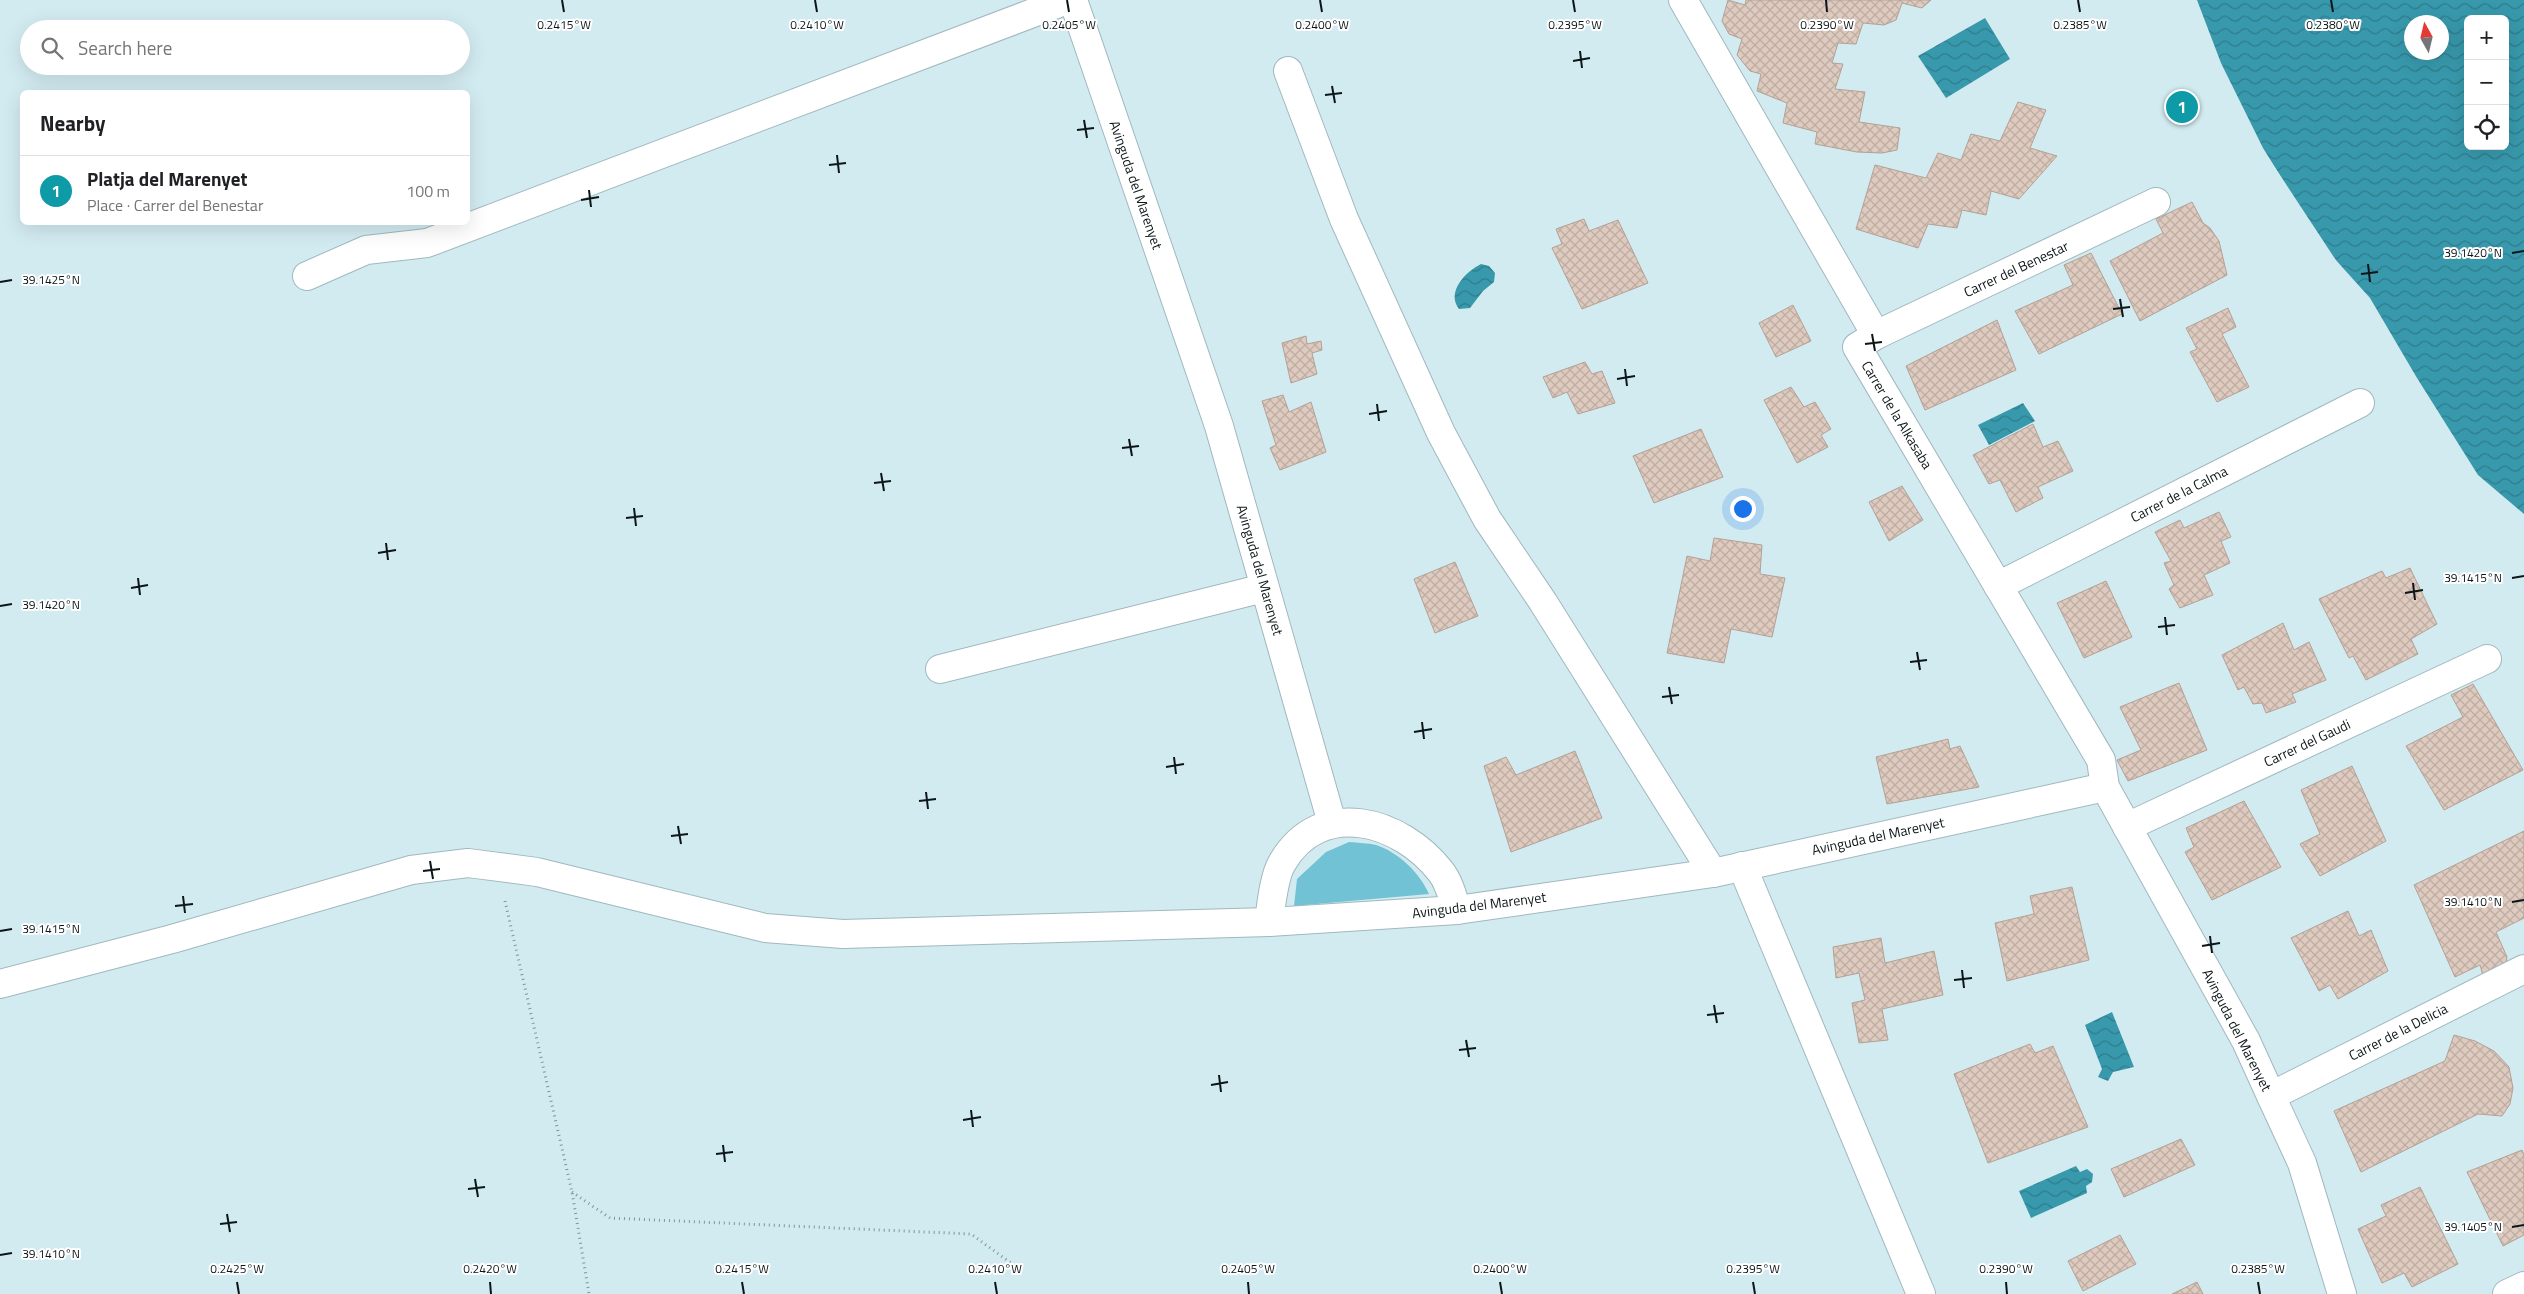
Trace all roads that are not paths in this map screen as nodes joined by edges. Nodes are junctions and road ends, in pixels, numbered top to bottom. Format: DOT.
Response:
graph roads {
  1 [pos="1067,0"];
  2 [pos="1074,0"];
  3 [pos="1683,0"];
  4 [pos="1288,71"];
  5 [pos="2156,202"];
  6 [pos="307,276"];
  7 [pos="1876,335"];
  8 [pos="2360,403"];
  9 [pos="1998,586"];
  10 [pos="1264,588"];
  11 [pos="2487,659"];
  12 [pos="940,669"];
  13 [pos="2105,786"];
  14 [pos="1332,823"];
  15 [pos="2127,827"];
  16 [pos="1742,866"];
  17 [pos="1713,873"];
  18 [pos="1457,910"];
  19 [pos="1269,922"];
  20 [pos="2524,969"];
  21 [pos="0,984"];
  22 [pos="2271,1096"];
  23 [pos="2524,1286"];
  24 [pos="1921,1294"];
  25 [pos="2342,1294"];
  26 [pos="2507,1294"];
  1 -- 6 [label="street"];
  2 -- 10 [label="street, Avinguda del Marenyet"];
  3 -- 7 [label="street"];
  4 -- 17 [label="street"];
  5 -- 7 [label="street, Carrer del Benestar"];
  7 -- 9 [label="street, Carrer de la Alkasaba"];
  8 -- 9 [label="street, Carrer de la Calma"];
  9 -- 13 [label="street, Carrer de la Alkasaba"];
  10 -- 12 [label="street"];
  10 -- 14 [label="street, Avinguda del Marenyet"];
  11 -- 15 [label="street, Carrer del Gaudi"];
  13 -- 15 [label="street, Avinguda del Marenyet"];
  13 -- 16 [label="street, Avinguda del Marenyet"];
  14 -- 18 [label="street"];
  14 -- 19 [label="street"];
  15 -- 22 [label="street, Avinguda del Marenyet"];
  16 -- 17 [label="street, Avinguda del Marenyet"];
  16 -- 24 [label="street"];
  17 -- 18 [label="street, Avinguda del Marenyet"];
  18 -- 19 [label="street, Avinguda del Marenyet"];
  19 -- 21 [label="street, Avinguda del Marenyet"];
  20 -- 22 [label="street, Carrer de la Delicia"];
  22 -- 25 [label="street, Avinguda del Marenyet"];
  23 -- 26 [label="street"];
}
